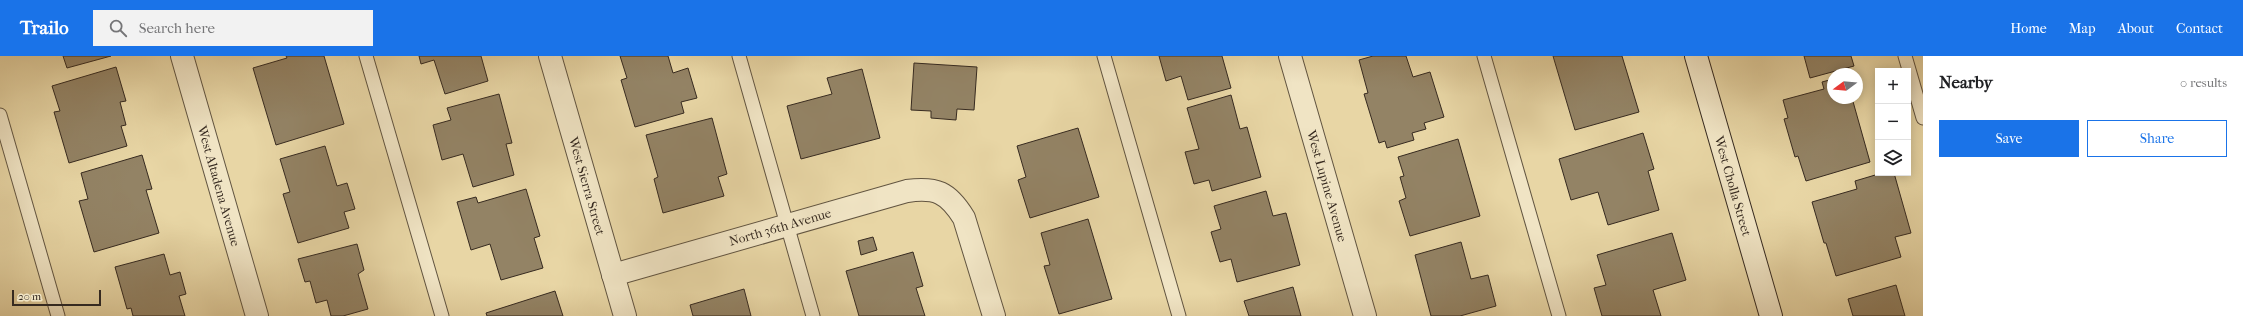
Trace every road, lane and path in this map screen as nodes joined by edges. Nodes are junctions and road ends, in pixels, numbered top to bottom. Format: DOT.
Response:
graph roads {
  1 [pos="182,56"];
  2 [pos="366,56"];
  3 [pos="550,56"];
  4 [pos="1104,56"];
  5 [pos="1290,56"];
  6 [pos="1484,56"];
  7 [pos="1696,56"];
  8 [pos="1905,56"];
  9 [pos="742,57"];
  10 [pos="0,115"];
  11 [pos="1923,118"];
  12 [pos="787,225"];
  13 [pos="613,275"];
  14 [pos="58,316"];
  15 [pos="257,316"];
  16 [pos="442,316"];
  17 [pos="625,316"];
  18 [pos="813,316"];
  19 [pos="994,316"];
  20 [pos="1179,316"];
  21 [pos="1365,316"];
  22 [pos="1559,316"];
  23 [pos="1771,316"];
  1 -- 15 [label="street, West Altadena Avenue"];
  2 -- 16 [label="lane"];
  3 -- 13 [label="street, West Sierra Street"];
  4 -- 20 [label="lane"];
  5 -- 21 [label="street, West Lupine Avenue"];
  6 -- 22 [label="lane"];
  7 -- 23 [label="street, West Cholla Street"];
  8 -- 11 [label="lane"];
  9 -- 12 [label="lane"];
  10 -- 14 [label="lane"];
  12 -- 13 [label="street, North 36th Avenue"];
  12 -- 18 [label="lane"];
  12 -- 19 [label="street, North 36th Avenue"];
  13 -- 17 [label="street, West Sierra Street"];
}
